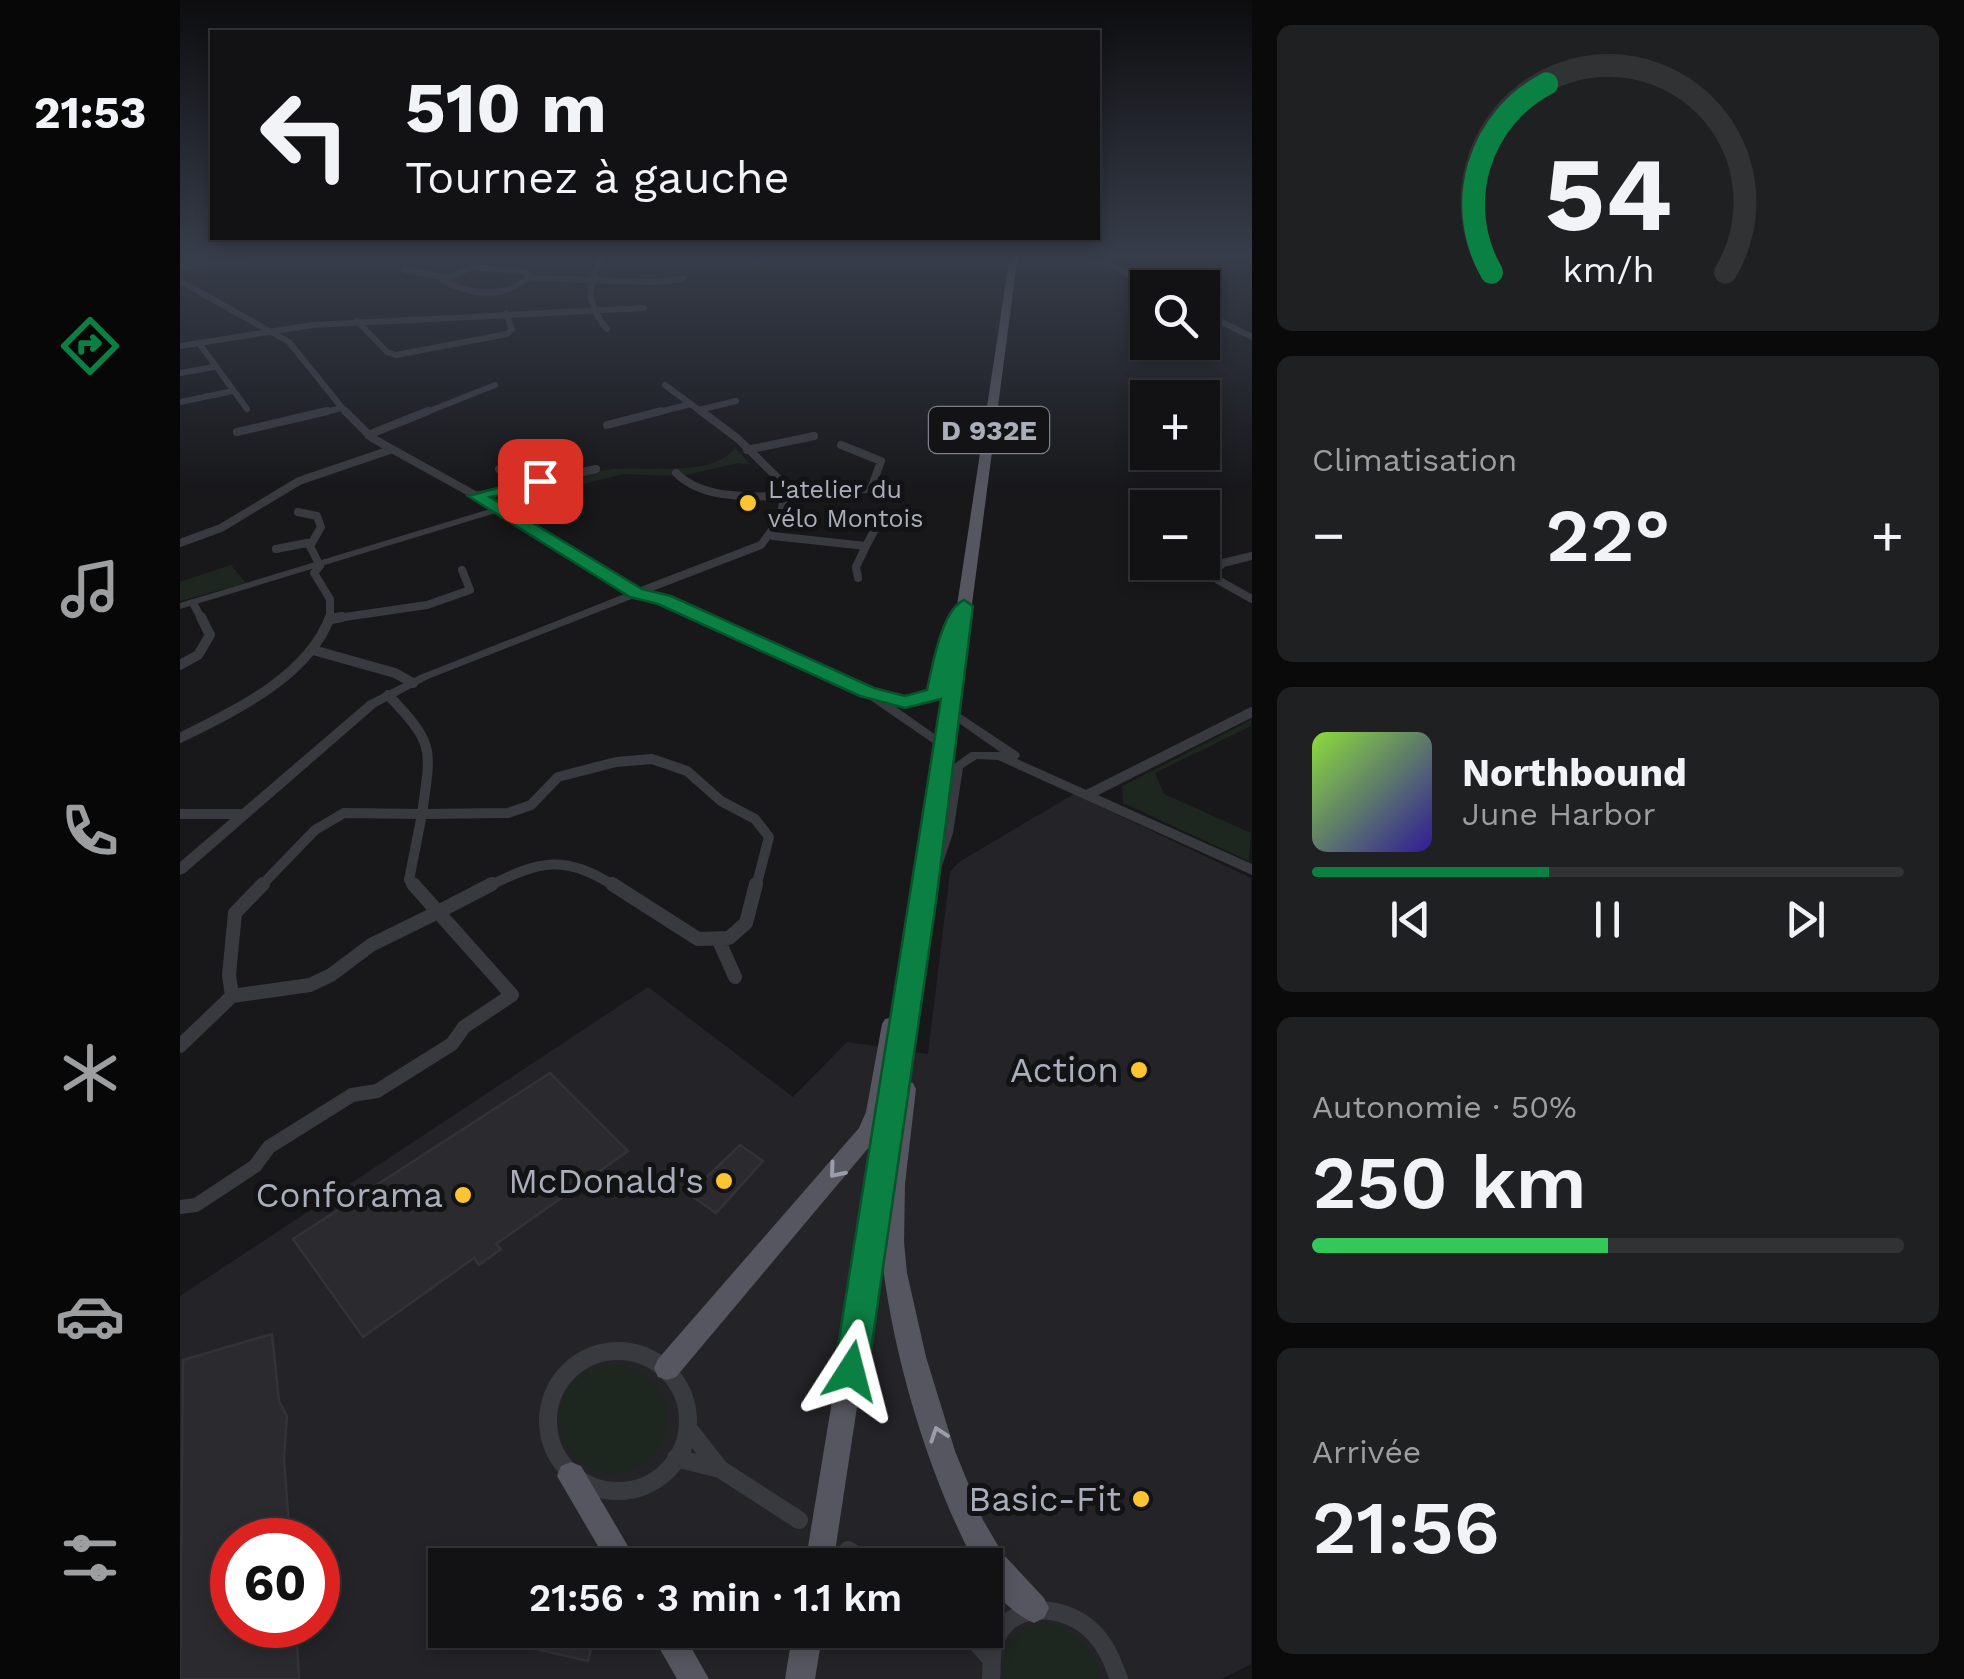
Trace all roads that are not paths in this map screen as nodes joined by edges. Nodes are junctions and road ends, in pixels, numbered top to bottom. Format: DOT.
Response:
graph roads {
  1 [pos="262,332"];
  2 [pos="272,332"];
  3 [pos="368,332"];
  4 [pos="508,332"];
  5 [pos="1003,332"];
  6 [pos="199,343"];
  7 [pos="180,346"];
  8 [pos="214,367"];
  9 [pos="180,374"];
  10 [pos="665,384"];
  11 [pos="494,385"];
  12 [pos="233,391"];
  13 [pos="180,402"];
  14 [pos="736,402"];
  15 [pos="695,407"];
  16 [pos="342,408"];
  17 [pos="247,409"];
  18 [pos="607,425"];
  19 [pos="236,432"];
  20 [pos="368,435"];
  21 [pos="814,436"];
  22 [pos="841,445"];
  23 [pos="530,447"];
  24 [pos="390,450"];
  25 [pos="746,450"];
  26 [pos="500,469"];
  27 [pos="596,469"];
  28 [pos="676,474"];
  29 [pos="564,476"];
  30 [pos="518,486"];
  31 [pos="786,494"];
  32 [pos="476,496"];
  33 [pos="500,508"];
  34 [pos="298,512"];
  35 [pos="874,531"];
  36 [pos="773,536"];
  37 [pos="312,542"];
  38 [pos="180,543"];
  39 [pos="866,546"];
  40 [pos="276,550"];
  41 [pos="1252,556"];
  42 [pos="320,566"];
  43 [pos="462,570"];
  44 [pos="858,578"];
  45 [pos="636,593"];
  46 [pos="1252,598"];
  47 [pos="186,605"];
  48 [pos="964,606"];
  49 [pos="332,620"];
  50 [pos="314,650"];
  51 [pos="180,664"];
  52 [pos="413,682"];
  53 [pos="867,692"];
  54 [pos="388,696"];
  55 [pos="950,710"];
  56 [pos="1252,712"];
  57 [pos="180,738"];
  58 [pos="944,746"];
  59 [pos="1027,766"];
  60 [pos="1088,794"];
  61 [pos="180,814"];
  62 [pos="244,814"];
  63 [pos="422,814"];
  64 [pos="180,870"];
  65 [pos="1252,870"];
  66 [pos="922,910"];
  67 [pos="440,913"];
  68 [pos="719,941"];
  69 [pos="735,978"];
  70 [pos="232,996"];
  71 [pos="902,1038"];
  72 [pos="180,1046"];
  73 [pos="180,1207"];
  74 [pos="668,1368"];
  75 [pos="688,1428"];
  76 [pos="676,1458"];
  77 [pos="720,1469"];
  78 [pos="571,1476"];
  79 [pos="799,1520"];
  80 [pos="615,1548"];
  81 [pos="823,1548"];
  82 [pos="1034,1608"];
  83 [pos="1003,1620"];
  84 [pos="675,1648"];
  85 [pos="694,1679"];
  86 [pos="1119,1679"];
  1 -- 6 [label="street"];
  2 -- 16 [label="street"];
  3 -- 4 [label="street"];
  5 -- 48 [label="main road, D 932E"];
  6 -- 7 [label="street"];
  6 -- 8 [label="street"];
  8 -- 9 [label="street"];
  8 -- 12 [label="street"];
  10 -- 15 [label="street"];
  11 -- 20 [label="street"];
  12 -- 13 [label="street"];
  12 -- 17 [label="street"];
  14 -- 15 [label="street"];
  15 -- 18 [label="street"];
  15 -- 25 [label="street"];
  16 -- 19 [label="street"];
  16 -- 20 [label="street"];
  20 -- 24 [label="street"];
  21 -- 25 [label="street"];
  22 -- 31 [label="street"];
  23 -- 29 [label="street"];
  24 -- 32 [label="street"];
  24 -- 38 [label="street"];
  25 -- 31 [label="street"];
  26 -- 30 [label="street"];
  27 -- 29 [label="street"];
  28 -- 31 [label="street"];
  29 -- 30 [label="street"];
  30 -- 32 [label="street"];
  31 -- 36 [label="street"];
  32 -- 33 [label="street"];
  33 -- 42 [label="street"];
  33 -- 45 [label="street"];
  34 -- 37 [label="street"];
  35 -- 39 [label="street"];
  36 -- 39 [label="street"];
  36 -- 45 [label="street"];
  37 -- 40 [label="street"];
  37 -- 42 [label="street"];
  39 -- 44 [label="street"];
  41 -- 46 [label="street"];
  42 -- 47 [label="street"];
  42 -- 49 [label="street"];
  43 -- 49 [label="street"];
  45 -- 52 [label="street"];
  45 -- 53 [label="street"];
  47 -- 51 [label="street"];
  48 -- 53 [label="street"];
  48 -- 55 [label="main road, D 932E"];
  49 -- 50 [label="street"];
  50 -- 52 [label="street"];
  50 -- 57 [label="street"];
  52 -- 54 [label="street"];
  53 -- 58 [label="street"];
  54 -- 62 [label="street"];
  54 -- 63 [label="street"];
  55 -- 58 [label="main road, D 932E"];
  55 -- 59 [label="street"];
  56 -- 60 [label="street"];
  58 -- 66 [label="main road, D 932E"];
  59 -- 60 [label="street"];
  59 -- 66 [label="street"];
  60 -- 65 [label="street"];
  61 -- 62 [label="street"];
  62 -- 64 [label="street"];
  63 -- 67 [label="street"];
  63 -- 68 [label="street"];
  63 -- 70 [label="street"];
  66 -- 71 [label="main road, D 932E"];
  66 -- 74 [label="main road, one-way"];
  67 -- 68 [label="street"];
  67 -- 70 [label="street"];
  67 -- 73 [label="street"];
  68 -- 69 [label="street"];
  70 -- 72 [label="street"];
  71 -- 81 [label="main road, D 932E"];
  82 -- 71 [label="main road, one-way"];
  74 -- 75 [label="street"];
  74 -- 78 [label="street"];
  75 -- 76 [label="street"];
  75 -- 77 [label="street"];
  76 -- 77 [label="street"];
  76 -- 78 [label="street"];
  77 -- 79 [label="street"];
  78 -- 80 [label="main road"];
  82 -- 83 [label="street"];
  82 -- 86 [label="street"];
  84 -- 85 [label="main road"];
}
